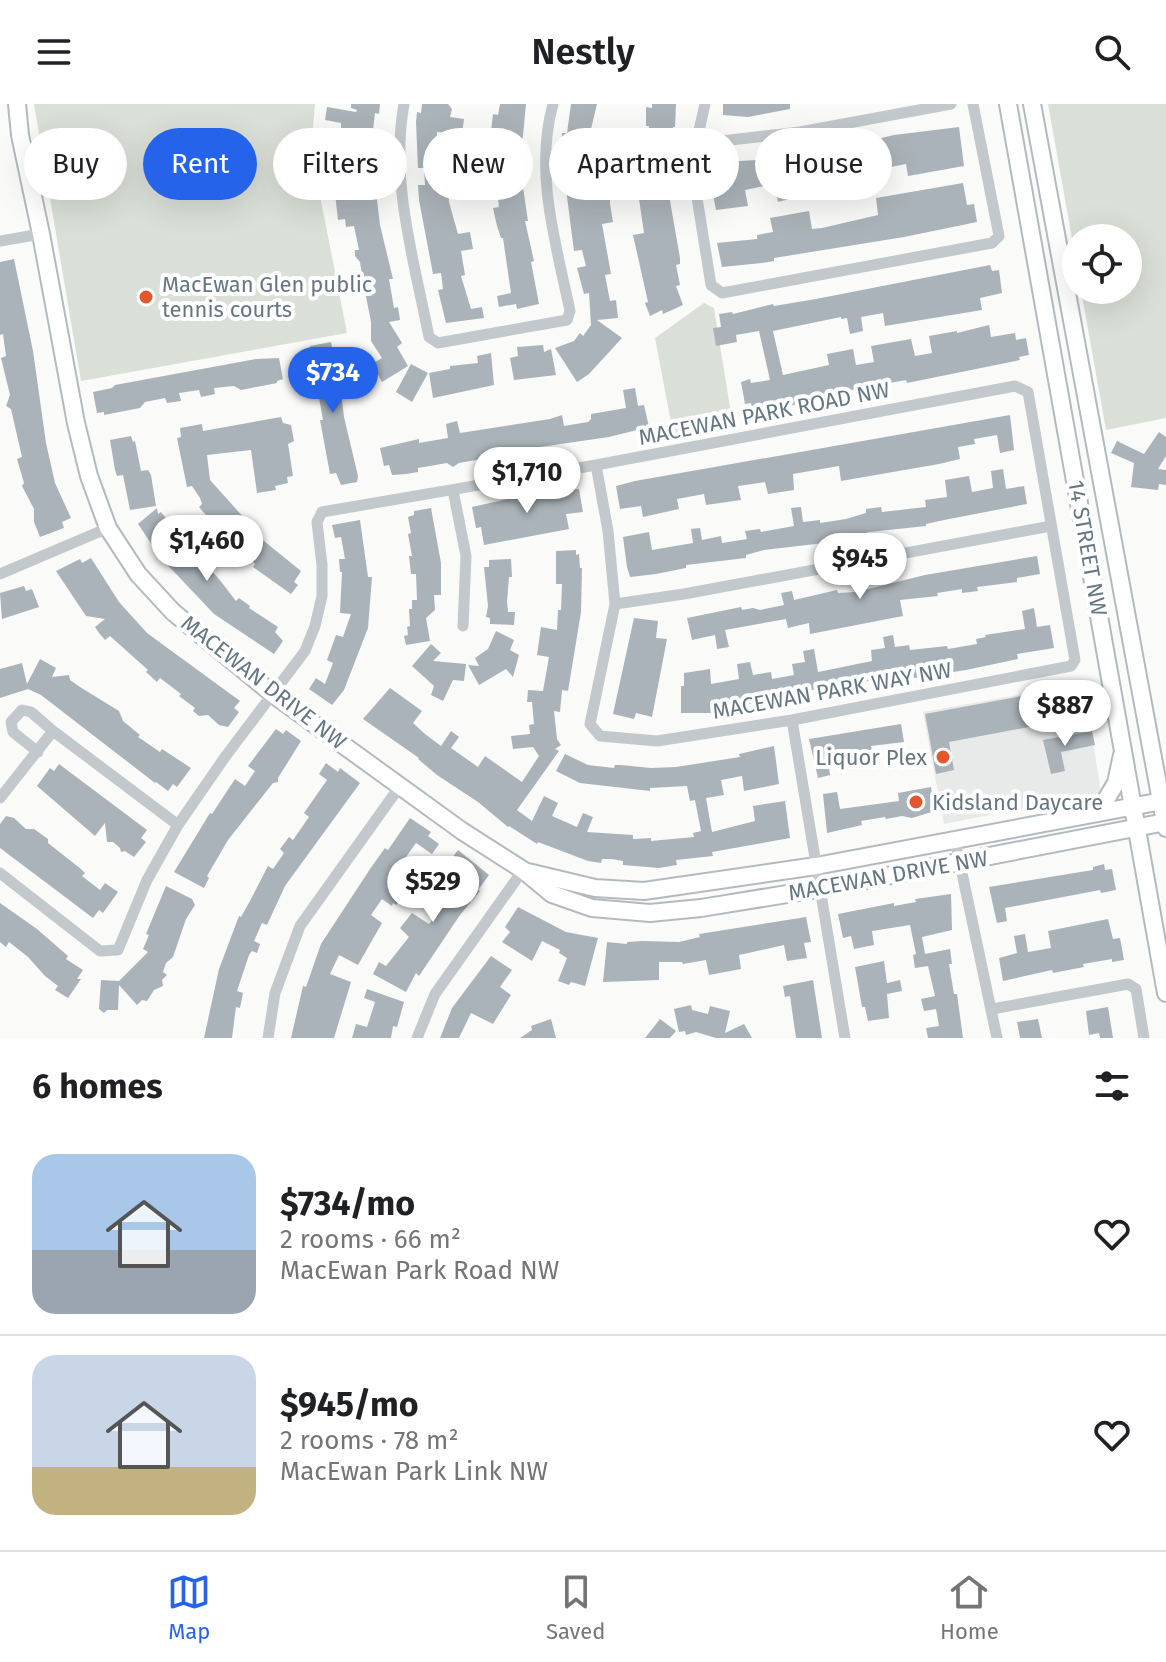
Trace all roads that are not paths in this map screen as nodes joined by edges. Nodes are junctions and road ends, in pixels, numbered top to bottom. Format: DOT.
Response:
graph roads {
  1 [pos="17,104"];
  2 [pos="404,104"];
  3 [pos="553,104"];
  4 [pos="705,104"];
  5 [pos="951,104"];
  6 [pos="973,104"];
  7 [pos="1008,104"];
  8 [pos="1032,104"];
  9 [pos="700,128"];
  10 [pos="739,139"];
  11 [pos="697,200"];
  12 [pos="41,234"];
  13 [pos="0,241"];
  14 [pos="1028,392"];
  15 [pos="596,465"];
  16 [pos="453,490"];
  17 [pos="1051,526"];
  18 [pos="108,528"];
  19 [pos="0,574"];
  20 [pos="615,604"];
  21 [pos="463,626"];
  22 [pos="274,695"];
  23 [pos="792,720"];
  24 [pos="53,731"];
  25 [pos="1124,745"];
  26 [pos="38,752"];
  27 [pos="400,786"];
  28 [pos="0,798"];
  29 [pos="1162,801"];
  30 [pos="1134,807"];
  31 [pos="1098,813"];
  32 [pos="178,825"];
  33 [pos="1166,825"];
  34 [pos="1138,827"];
  35 [pos="955,840"];
  36 [pos="962,862"];
  37 [pos="816,866"];
  38 [pos="523,870"];
  39 [pos="0,873"];
  40 [pos="821,889"];
  41 [pos="1166,993"];
  42 [pos="992,1009"];
  43 [pos="268,1038"];
  44 [pos="417,1038"];
  45 [pos="845,1038"];
  46 [pos="997,1038"];
  47 [pos="1144,1038"];
  1 -- 12 [label="street, MACEWAN DRIVE NW"];
  2 -- 3 [label="street"];
  4 -- 9 [label="street"];
  5 -- 10 [label="street"];
  6 -- 11 [label="street"];
  7 -- 25 [label="street, 14 STREET NW"];
  8 -- 29 [label="street, 14 STREET NW"];
  12 -- 13 [label="street"];
  12 -- 18 [label="street, MACEWAN DRIVE NW"];
  14 -- 15 [label="street, MACEWAN PARK ROAD NW"];
  14 -- 17 [label="street, MACEWAN PARK WAY NW"];
  15 -- 16 [label="street, MACEWAN PARK ROAD NW"];
  15 -- 20 [label="street, MACEWAN PARK WAY NW"];
  16 -- 21 [label="street"];
  16 -- 22 [label="street, MACEWAN PARK ROAD NW"];
  17 -- 20 [label="street"];
  17 -- 23 [label="street, MACEWAN PARK WAY NW"];
  18 -- 19 [label="street"];
  18 -- 22 [label="street, MACEWAN DRIVE NW"];
  20 -- 23 [label="street, MACEWAN PARK WAY NW"];
  22 -- 27 [label="street, MACEWAN DRIVE NW"];
  22 -- 32 [label="street"];
  23 -- 37 [label="street"];
  24 -- 26 [label="street"];
  24 -- 26 [label="street"];
  24 -- 32 [label="street"];
  25 -- 30 [label="street, 14 STREET NW"];
  25 -- 31 [label="street"];
  26 -- 28 [label="street"];
  27 -- 38 [label="street, MACEWAN DRIVE NW"];
  27 -- 43 [label="street"];
  29 -- 30 [label="street, MACEWAN DRIVE NW"];
  29 -- 33 [label="street, 14 STREET NW"];
  30 -- 31 [label="street, MACEWAN DRIVE NW"];
  30 -- 34 [label="street, 14 STREET NW"];
  31 -- 35 [label="street, MACEWAN DRIVE NW"];
  32 -- 39 [label="street"];
  33 -- 34 [label="street, MACEWAN DRIVE NW"];
  34 -- 36 [label="street, MACEWAN DRIVE NW"];
  34 -- 41 [label="street, 14 STREET NW"];
  35 -- 36 [label="street"];
  35 -- 37 [label="street, MACEWAN DRIVE NW"];
  36 -- 40 [label="street, MACEWAN DRIVE NW"];
  36 -- 42 [label="street"];
  37 -- 38 [label="street, MACEWAN DRIVE NW"];
  37 -- 40 [label="street"];
  38 -- 40 [label="street, MACEWAN DRIVE NW"];
  38 -- 44 [label="street"];
  40 -- 45 [label="street"];
  42 -- 46 [label="street"];
  42 -- 47 [label="street"];
}
